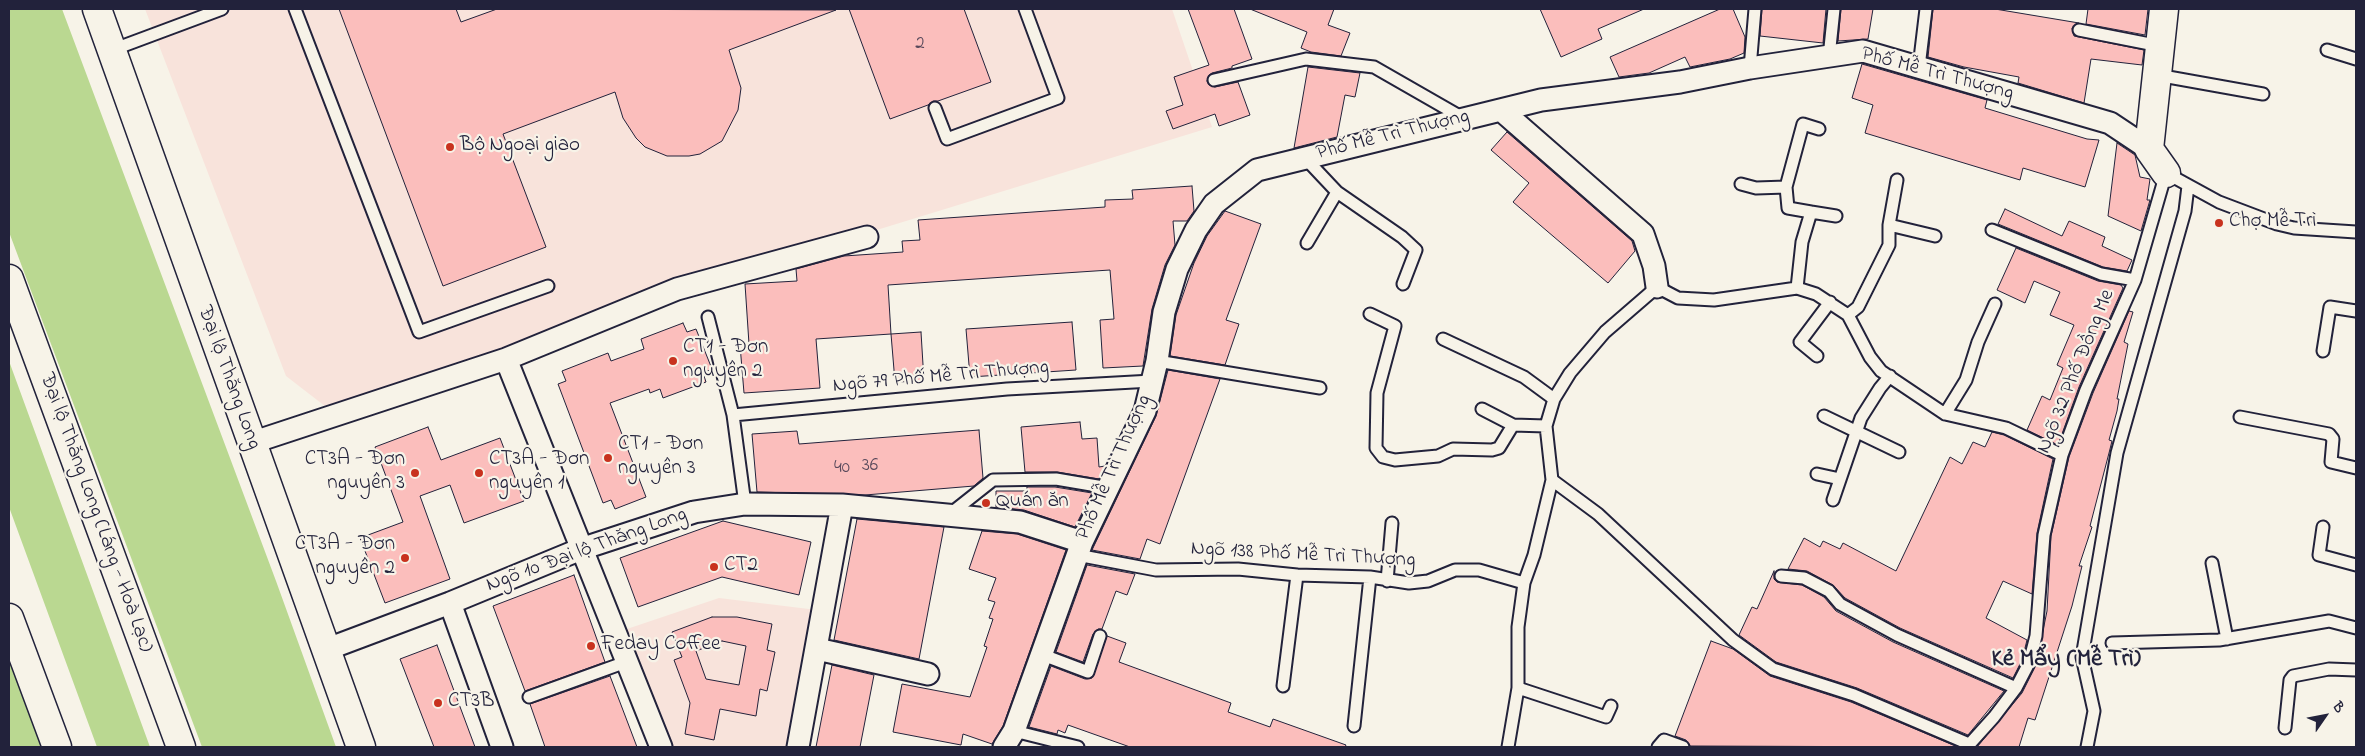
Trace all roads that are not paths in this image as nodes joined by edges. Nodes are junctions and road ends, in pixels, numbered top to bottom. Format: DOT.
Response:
graph roads {
  1 [pos="97,9"];
  2 [pos="222,9"];
  3 [pos="295,9"];
  4 [pos="1025,9"];
  5 [pos="1754,9"];
  6 [pos="1834,9"];
  7 [pos="1926,9"];
  8 [pos="2164,9"];
  9 [pos="2079,30"];
  10 [pos="2160,46"];
  11 [pos="112,50"];
  12 [pos="2327,50"];
  13 [pos="1829,56"];
  14 [pos="2356,59"];
  15 [pos="1918,67"];
  16 [pos="1750,68"];
  17 [pos="2157,76"];
  18 [pos="1214,80"];
  19 [pos="2262,94"];
  20 [pos="935,108"];
  21 [pos="1501,110"];
  22 [pos="1465,118"];
  23 [pos="1819,128"];
  24 [pos="2149,149"];
  25 [pos="1305,158"];
  26 [pos="2177,179"];
  27 [pos="1897,180"];
  28 [pos="1741,184"];
  29 [pos="1786,187"];
  30 [pos="1336,192"];
  31 [pos="1811,212"];
  32 [pos="1836,216"];
  33 [pos="1889,225"];
  34 [pos="1992,230"];
  35 [pos="2356,232"];
  36 [pos="1934,236"];
  37 [pos="867,237"];
  38 [pos="1307,243"];
  39 [pos="9,279"];
  40 [pos="2135,280"];
  41 [pos="1403,284"];
  42 [pos="548,286"];
  43 [pos="1657,287"];
  44 [pos="1797,288"];
  45 [pos="1830,302"];
  46 [pos="1995,304"];
  47 [pos="2356,311"];
  48 [pos="1370,314"];
  49 [pos="1848,315"];
  50 [pos="708,317"];
  51 [pos="1443,339"];
  52 [pos="2323,352"];
  53 [pos="1817,356"];
  54 [pos="506,359"];
  55 [pos="1157,361"];
  56 [pos="1890,376"];
  57 [pos="1152,381"];
  58 [pos="1320,388"];
  59 [pos="1554,399"];
  60 [pos="1482,409"];
  61 [pos="1945,414"];
  62 [pos="733,415"];
  63 [pos="1824,416"];
  64 [pos="2240,417"];
  65 [pos="1513,425"];
  66 [pos="1546,426"];
  67 [pos="1857,431"];
  68 [pos="251,443"];
  69 [pos="1899,452"];
  70 [pos="2062,454"];
  71 [pos="2356,468"];
  72 [pos="1817,474"];
  73 [pos="1840,479"];
  74 [pos="1552,480"];
  75 [pos="1109,488"];
  76 [pos="1832,500"];
  77 [pos="745,504"];
  78 [pos="842,505"];
  79 [pos="950,514"];
  80 [pos="1392,524"];
  81 [pos="2324,527"];
  82 [pos="581,549"];
  83 [pos="1080,549"];
  84 [pos="2212,563"];
  85 [pos="2356,565"];
  86 [pos="1297,575"];
  87 [pos="1781,576"];
  88 [pos="1370,577"];
  89 [pos="1387,581"];
  90 [pos="1524,583"];
  91 [pos="450,603"];
  92 [pos="9,618"];
  93 [pos="2356,628"];
  94 [pos="1100,636"];
  95 [pos="2227,639"];
  96 [pos="2112,643"];
  97 [pos="817,649"];
  98 [pos="325,650"];
  99 [pos="1043,655"];
  100 [pos="626,662"];
  101 [pos="2356,670"];
  102 [pos="928,674"];
  103 [pos="1283,686"];
  104 [pos="1518,688"];
  105 [pos="2016,688"];
  106 [pos="530,697"];
  107 [pos="1611,706"];
  108 [pos="1354,726"];
  109 [pos="2285,728"];
  110 [pos="1009,739"];
  111 [pos="1968,746"];
  112 [pos="57,747"];
  113 [pos="181,747"];
  114 [pos="361,747"];
  115 [pos="502,747"];
  116 [pos="660,747"];
  117 [pos="798,747"];
  118 [pos="1078,747"];
  119 [pos="1508,747"];
  120 [pos="1658,747"];
  121 [pos="1683,747"];
  122 [pos="2087,747"];
  1 -- 11 [label="main road, Đại lộ Thăng Long"];
  2 -- 11 [label="lane"];
  3 -- 42 [label="lane"];
  4 -- 20 [label="lane"];
  5 -- 16 [label="lane"];
  6 -- 13 [label="lane"];
  7 -- 15 [label="lane"];
  8 -- 10 [label="main road"];
  9 -- 10 [label="lane"];
  10 -- 17 [label="main road"];
  11 -- 68 [label="main road, Đại lộ Thăng Long"];
  12 -- 14 [label="lane"];
  13 -- 15 [label="street, Phố Mễ Trì Thượng"];
  13 -- 16 [label="street, Phố Mễ Trì Thượng"];
  15 -- 24 [label="street, Phố Mễ Trì Thượng"];
  16 -- 21 [label="street, Phố Mễ Trì Thượng"];
  17 -- 19 [label="lane"];
  17 -- 24 [label="main road"];
  18 -- 22 [label="lane"];
  21 -- 22 [label="street, Phố Mễ Trì Thượng"];
  21 -- 43 [label="street"];
  22 -- 25 [label="street, Phố Mễ Trì Thượng"];
  23 -- 29 [label="lane"];
  24 -- 26 [label="main road"];
  25 -- 30 [label="lane"];
  25 -- 55 [label="street, Phố Mễ Trì Thượng"];
  26 -- 35 [label="lane"];
  26 -- 40 [label="lane, Ngõ 32 Phố Đồng Me"];
  26 -- 122 [label="lane"];
  27 -- 33 [label="lane"];
  28 -- 29 [label="lane"];
  29 -- 31 [label="lane"];
  30 -- 38 [label="lane"];
  30 -- 41 [label="lane"];
  31 -- 32 [label="lane"];
  31 -- 44 [label="lane"];
  33 -- 36 [label="lane"];
  33 -- 49 [label="lane"];
  34 -- 40 [label="lane"];
  37 -- 54 [label="street"];
  39 -- 113 [label="main road, Đại lộ Thăng Long (Láng - Hoà Lạc)"];
  40 -- 70 [label="lane, Ngõ 32 Phố Đồng Me"];
  43 -- 44 [label="lane"];
  43 -- 59 [label="lane"];
  44 -- 45 [label="lane"];
  45 -- 49 [label="lane"];
  45 -- 53 [label="lane"];
  46 -- 61 [label="lane"];
  47 -- 52 [label="lane"];
  48 -- 65 [label="lane"];
  49 -- 56 [label="lane"];
  50 -- 62 [label="lane"];
  51 -- 59 [label="lane"];
  54 -- 68 [label="street"];
  54 -- 82 [label="street"];
  55 -- 57 [label="street, Phố Mễ Trì Thượng"];
  55 -- 58 [label="lane"];
  56 -- 61 [label="lane"];
  56 -- 67 [label="lane"];
  57 -- 62 [label="lane, Ngõ 79 Phố Mễ Trì Thượng"];
  57 -- 75 [label="street, Phố Mễ Trì Thượng"];
  59 -- 66 [label="lane"];
  60 -- 65 [label="lane"];
  61 -- 70 [label="lane"];
  62 -- 77 [label="lane"];
  63 -- 67 [label="lane"];
  64 -- 71 [label="lane"];
  65 -- 66 [label="lane"];
  66 -- 74 [label="lane"];
  67 -- 69 [label="lane"];
  67 -- 73 [label="lane"];
  68 -- 98 [label="main road, Đại lộ Thăng Long"];
  70 -- 105 [label="lane, Ngõ 32 Phố Đồng Me"];
  72 -- 73 [label="lane"];
  73 -- 76 [label="lane"];
  74 -- 90 [label="lane"];
  74 -- 111 [label="lane"];
  75 -- 79 [label="lane"];
  75 -- 83 [label="street, Phố Mễ Trì Thượng"];
  77 -- 78 [label="street, Ngõ 10 Đại lộ Thăng Long"];
  77 -- 82 [label="street, Ngõ 10 Đại lộ Thăng Long"];
  78 -- 79 [label="street, Ngõ 10 Đại lộ Thăng Long"];
  78 -- 97 [label="street"];
  79 -- 83 [label="street, Ngõ 10 Đại lộ Thăng Long"];
  80 -- 89 [label="lane"];
  81 -- 85 [label="lane"];
  82 -- 91 [label="street, Ngõ 10 Đại lộ Thăng Long"];
  82 -- 100 [label="street"];
  83 -- 86 [label="lane, Ngõ 138 Phố Mễ Trì Thượng"];
  83 -- 99 [label="street, Phố Mễ Trì Thượng"];
  84 -- 95 [label="lane"];
  86 -- 88 [label="lane, Ngõ 138 Phố Mễ Trì Thượng"];
  86 -- 103 [label="lane"];
  87 -- 105 [label="lane"];
  88 -- 89 [label="lane, Ngõ 138 Phố Mễ Trì Thượng"];
  88 -- 108 [label="lane"];
  89 -- 90 [label="lane, Ngõ 138 Phố Mễ Trì Thượng"];
  90 -- 104 [label="lane"];
  91 -- 98 [label="street, Ngõ 10 Đại lộ Thăng Long"];
  91 -- 115 [label="street"];
  92 -- 112 [label="main road"];
  93 -- 95 [label="lane"];
  94 -- 99 [label="lane"];
  95 -- 96 [label="lane"];
  97 -- 102 [label="street"];
  97 -- 117 [label="street"];
  98 -- 114 [label="main road, Đại lộ Thăng Long"];
  99 -- 110 [label="street, Phố Mễ Trì Thượng"];
  100 -- 106 [label="lane"];
  100 -- 116 [label="street"];
  101 -- 109 [label="lane"];
  104 -- 107 [label="lane"];
  104 -- 119 [label="lane"];
  105 -- 111 [label="lane, Ngõ 32 Phố Đồng Me"];
  110 -- 118 [label="lane"];
  120 -- 121 [label="lane"];
}
